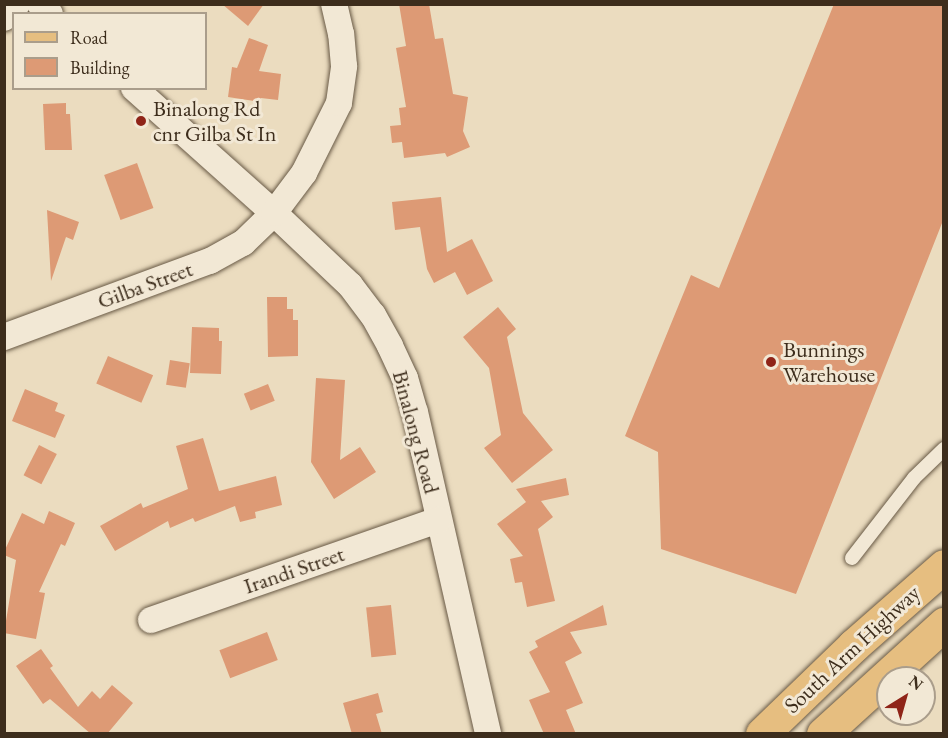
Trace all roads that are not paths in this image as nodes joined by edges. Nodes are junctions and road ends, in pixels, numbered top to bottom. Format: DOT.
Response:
graph roads {
  1 [pos="17,4"];
  2 [pos="334,4"];
  3 [pos="4,18"];
  4 [pos="136,90"];
  5 [pos="274,213"];
  6 [pos="4,337"];
  7 [pos="944,449"];
  8 [pos="438,520"];
  9 [pos="852,558"];
  10 [pos="944,566"];
  11 [pos="151,621"];
  12 [pos="944,624"];
  13 [pos="488,734"];
  14 [pos="762,734"];
  15 [pos="823,734"];
  1 -- 3 [label="street"];
  2 -- 5 [label="street, Gilba Street"];
  4 -- 5 [label="street, Binalong Road"];
  5 -- 6 [label="street, Gilba Street"];
  5 -- 8 [label="street, Binalong Road"];
  7 -- 9 [label="lane"];
  8 -- 11 [label="street, Irandi Street"];
  8 -- 13 [label="street, Binalong Road"];
  10 -- 14 [label="main road, South Arm Highway"];
  12 -- 15 [label="main road, South Arm Highway"];
}
